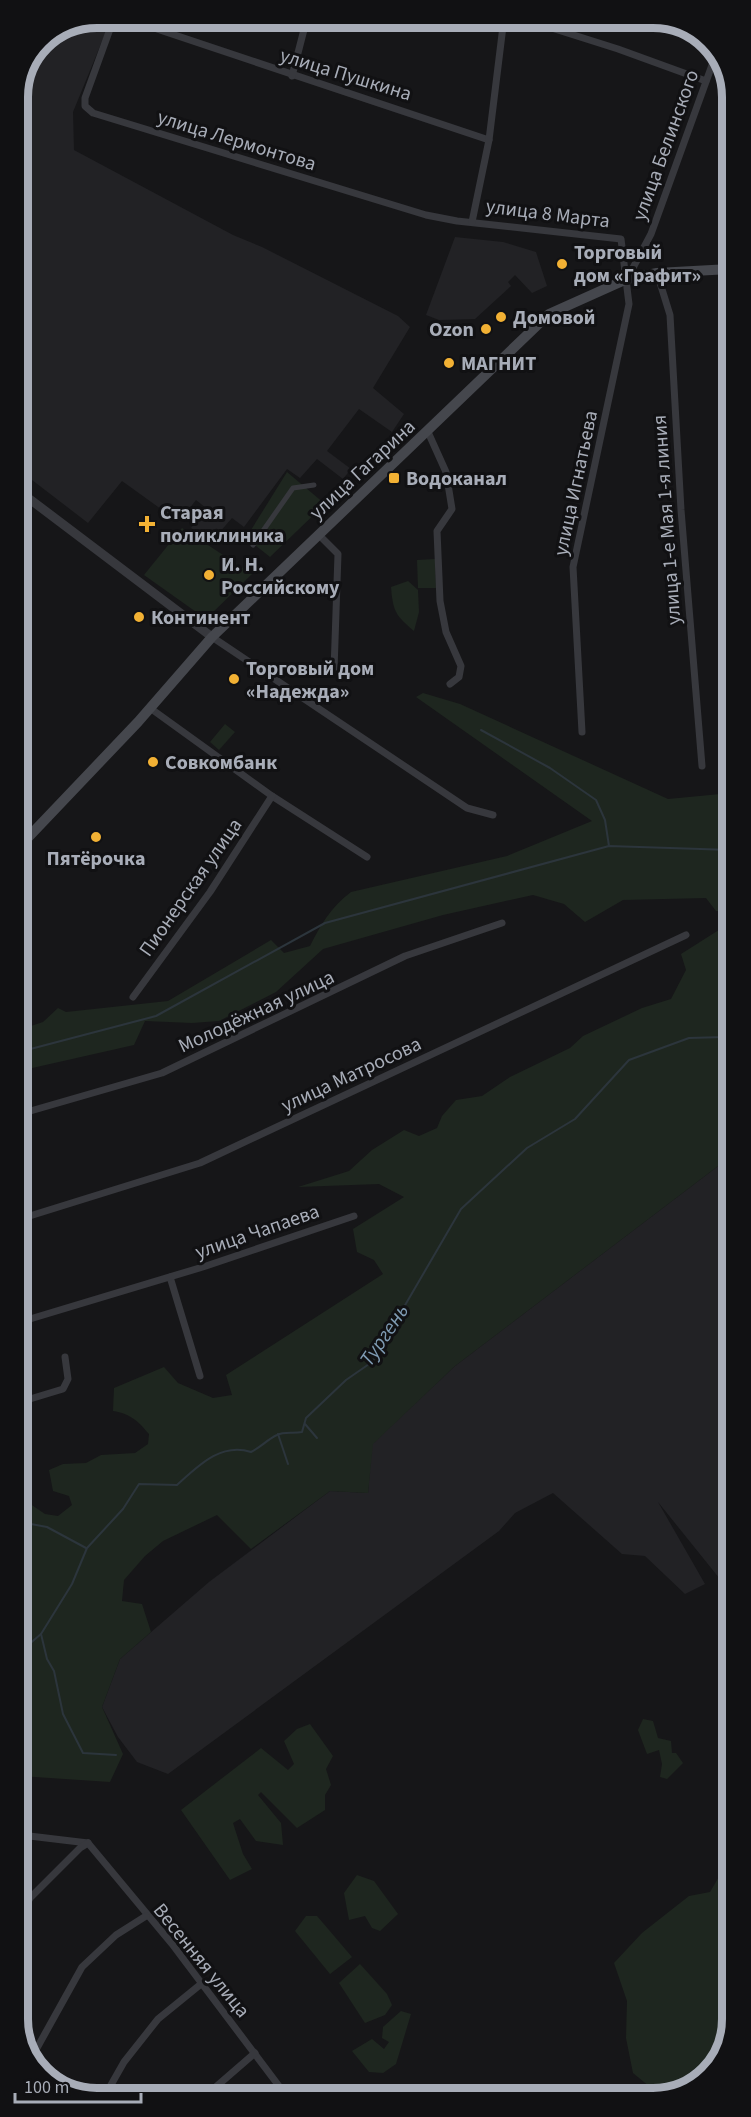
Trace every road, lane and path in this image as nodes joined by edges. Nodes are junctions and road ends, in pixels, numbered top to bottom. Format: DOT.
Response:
graph roads {
  1 [pos="110,29"];
  2 [pos="156,29"];
  3 [pos="303,29"];
  4 [pos="503,29"];
  5 [pos="555,29"];
  6 [pos="713,63"];
  7 [pos="292,75"];
  8 [pos="706,81"];
  9 [pos="489,140"];
  10 [pos="472,222"];
  11 [pos="722,269"];
  12 [pos="657,273"];
  13 [pos="627,279"];
  14 [pos="429,432"];
  15 [pos="314,485"];
  16 [pos="29,499"];
  17 [pos="318,534"];
  18 [pos="253,545"];
  19 [pos="212,637"];
  20 [pos="334,670"];
  21 [pos="450,684"];
  22 [pos="150,708"];
  23 [pos="582,732"];
  24 [pos="702,766"];
  25 [pos="272,795"];
  26 [pos="493,815"];
  27 [pos="29,836"];
  28 [pos="367,857"];
  29 [pos="502,923"];
  30 [pos="686,935"];
  31 [pos="133,997"];
  32 [pos="29,1111"];
  33 [pos="29,1216"];
  34 [pos="354,1216"];
  35 [pos="170,1277"];
  36 [pos="29,1319"];
  37 [pos="65,1357"];
  38 [pos="200,1376"];
  39 [pos="29,1398"];
  40 [pos="29,1836"];
  41 [pos="88,1843"];
  42 [pos="29,1900"];
  43 [pos="146,1916"];
  44 [pos="201,1984"];
  45 [pos="36,2050"];
  46 [pos="255,2053"];
  47 [pos="109,2088"];
  48 [pos="214,2088"];
  49 [pos="281,2088"];
  1 -- 10 [label="street, улица Лермонтова"];
  2 -- 7 [label="street, улица Пушкина"];
  3 -- 7 [label="street"];
  4 -- 9 [label="street"];
  5 -- 8 [label="street"];
  6 -- 8 [label="street, улица Белинского"];
  7 -- 9 [label="street, улица Пушкина"];
  8 -- 13 [label="street, улица Белинского"];
  9 -- 10 [label="street"];
  10 -- 13 [label="street, улица 8 Марта"];
  11 -- 12 [label="main road"];
  12 -- 13 [label="main road"];
  12 -- 24 [label="street, улица 1-е Мая 1-я линия"];
  13 -- 14 [label="main road, улица Гагарина"];
  13 -- 23 [label="street, улица Игнатьева"];
  14 -- 17 [label="main road, улица Гагарина"];
  14 -- 21 [label="street"];
  15 -- 18 [label="street"];
  16 -- 19 [label="street"];
  17 -- 19 [label="main road, улица Гагарина"];
  17 -- 20 [label="street"];
  19 -- 22 [label="main road, улица Гагарина"];
  19 -- 26 [label="street"];
  22 -- 25 [label="street"];
  22 -- 27 [label="main road, улица Гагарина"];
  25 -- 28 [label="street"];
  25 -- 31 [label="street, Пионерская улица"];
  29 -- 32 [label="street, Молодёжная улица"];
  30 -- 33 [label="street, улица Матросова"];
  34 -- 35 [label="street, улица Чапаева"];
  35 -- 36 [label="street, улица Чапаева"];
  35 -- 38 [label="street"];
  37 -- 39 [label="street"];
  40 -- 41 [label="street"];
  41 -- 42 [label="street"];
  41 -- 43 [label="street, Весенняя улица"];
  43 -- 44 [label="street, Весенняя улица"];
  43 -- 45 [label="street"];
  44 -- 46 [label="street, Весенняя улица"];
  44 -- 47 [label="street"];
  46 -- 48 [label="street"];
  46 -- 49 [label="street, Весенняя улица"];
}
